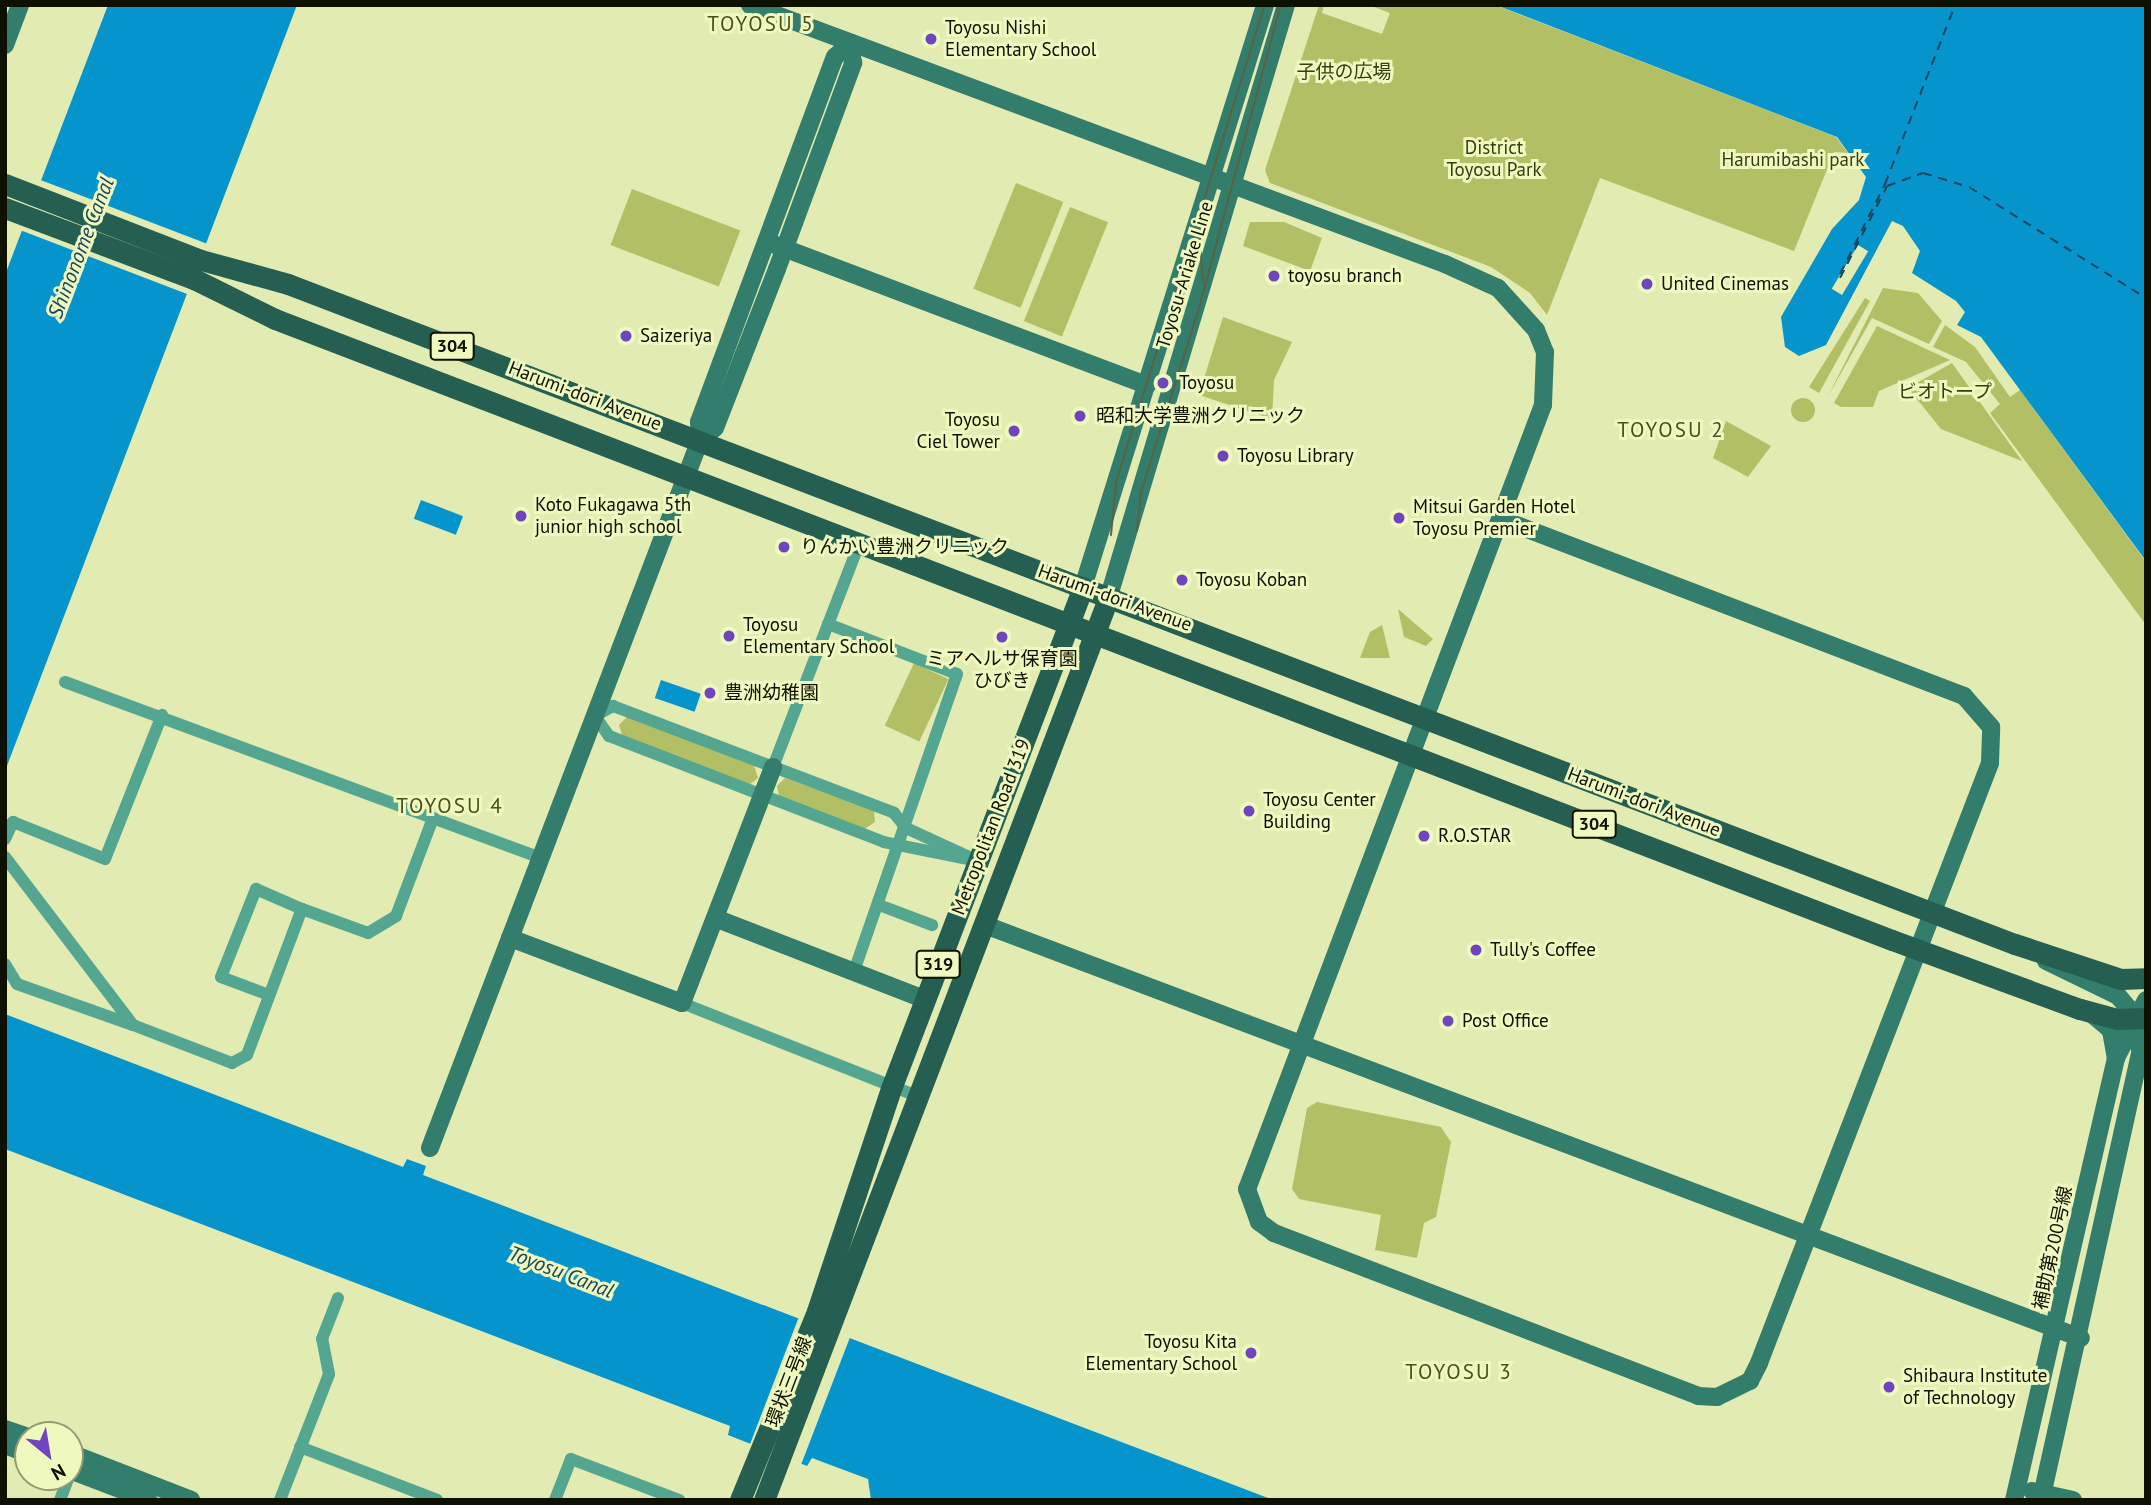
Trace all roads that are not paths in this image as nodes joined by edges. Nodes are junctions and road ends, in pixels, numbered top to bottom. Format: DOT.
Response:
graph roads {
  1 [pos="20,5"];
  2 [pos="750,5"];
  3 [pos="1265,5"];
  4 [pos="1286,5"];
  5 [pos="850,43"];
  6 [pos="5,45"];
  7 [pos="1214,178"];
  8 [pos="5,184"];
  9 [pos="1234,186"];
  10 [pos="20,206"];
  11 [pos="767,242"];
  12 [pos="785,248"];
  13 [pos="198,269"];
  14 [pos="443,342"];
  15 [pos="428,377"];
  16 [pos="1147,385"];
  17 [pos="567,390"];
  18 [pos="554,426"];
  19 [pos="699,440"];
  20 [pos="686,477"];
  21 [pos="1501,519"];
  22 [pos="860,542"];
  23 [pos="1083,587"];
  24 [pos="1109,596"];
  25 [pos="1071,621"];
  26 [pos="828,624"];
  27 [pos="1097,632"];
  28 [pos="65,682"];
  29 [pos="162,715"];
  30 [pos="595,716"];
  31 [pos="1424,718"];
  32 [pos="1409,756"];
  33 [pos="773,767"];
  34 [pos="762,795"];
  35 [pos="1651,804"];
  36 [pos="433,818"];
  37 [pos="1710,827"];
  38 [pos="906,828"];
  39 [pos="5,839"];
  40 [pos="1638,840"];
  41 [pos="901,843"];
  42 [pos="5,857"];
  43 [pos="541,858"];
  44 [pos="978,861"];
  45 [pos="1700,863"];
  46 [pos="1005,872"];
  47 [pos="879,905"];
  48 [pos="303,909"];
  49 [pos="1933,912"];
  50 [pos="715,918"];
  51 [pos="932,925"];
  52 [pos="985,925"];
  53 [pos="510,938"];
  54 [pos="2015,944"];
  55 [pos="1918,950"];
  56 [pos="5,964"];
  57 [pos="854,972"];
  58 [pos="2146,978"];
  59 [pos="269,995"];
  60 [pos="924,999"];
  61 [pos="682,1003"];
  62 [pos="2091,1013"];
  63 [pos="2140,1015"];
  64 [pos="133,1025"];
  65 [pos="1299,1045"];
  66 [pos="2141,1058"];
  67 [pos="2116,1059"];
  68 [pos="892,1086"];
  69 [pos="2146,1086"];
  70 [pos="919,1097"];
  71 [pos="2128,1113"];
  72 [pos="430,1148"];
  73 [pos="1808,1238"];
  74 [pos="338,1298"];
  75 [pos="825,1314"];
  76 [pos="2056,1329"];
  77 [pos="2081,1338"];
  78 [pos="300,1447"];
  79 [pos="770,1456"];
  80 [pos="84,1471"];
  81 [pos="84,1473"];
  82 [pos="2016,1494"];
  83 [pos="2042,1497"];
  84 [pos="145,1499"];
  85 [pos="191,1500"];
  86 [pos="280,1500"];
  87 [pos="437,1500"];
  88 [pos="555,1500"];
  89 [pos="679,1500"];
  90 [pos="740,1500"];
  91 [pos="764,1500"];
  92 [pos="2073,1500"];
  1 -- 6 [label="street"];
  2 -- 5 [label="street"];
  3 -- 7 [label="street, Toyosu-Ariake Line"];
  4 -- 9 [label="street, Toyosu-Ariake Line"];
  5 -- 7 [label="street"];
  5 -- 11 [label="street"];
  5 -- 12 [label="street"];
  7 -- 9 [label="street"];
  7 -- 16 [label="street, Toyosu-Ariake Line"];
  8 -- 10 [label="main road, Harumi-dori Avenue / 304"];
  9 -- 21 [label="street"];
  9 -- 24 [label="street, Toyosu-Ariake Line"];
  10 -- 13 [label="main road, Harumi-dori Avenue / 304"];
  11 -- 12 [label="street"];
  11 -- 19 [label="street"];
  12 -- 16 [label="street"];
  12 -- 19 [label="street"];
  13 -- 14 [label="main road, Harumi-dori Avenue / 304"];
  13 -- 15 [label="main road, Harumi-dori Avenue / 304"];
  14 -- 15 [label="main road"];
  14 -- 17 [label="main road, Harumi-dori Avenue / 304"];
  15 -- 18 [label="main road, Harumi-dori Avenue / 304"];
  16 -- 23 [label="street, Toyosu-Ariake Line"];
  17 -- 18 [label="main road"];
  17 -- 19 [label="main road, Harumi-dori Avenue / 304"];
  18 -- 20 [label="main road, Harumi-dori Avenue / 304"];
  19 -- 20 [label="street"];
  19 -- 23 [label="main road, Harumi-dori Avenue / 304"];
  20 -- 22 [label="main road, Harumi-dori Avenue / 304"];
  20 -- 30 [label="street"];
  21 -- 31 [label="street"];
  21 -- 49 [label="street"];
  22 -- 25 [label="main road, Harumi-dori Avenue / 304"];
  22 -- 26 [label="street"];
  23 -- 24 [label="main road, Harumi-dori Avenue / 304"];
  23 -- 25 [label="main road, 319"];
  24 -- 27 [label="main road, 319"];
  24 -- 31 [label="main road, Harumi-dori Avenue / 304"];
  25 -- 27 [label="main road, Harumi-dori Avenue / 304"];
  25 -- 44 [label="main road, Metropolitan Road 319 / 319"];
  26 -- 33 [label="street"];
  26 -- 38 [label="street"];
  27 -- 32 [label="main road, Harumi-dori Avenue / 304"];
  27 -- 46 [label="main road, Metropolitan Road 319 / 319"];
  28 -- 29 [label="street"];
  29 -- 36 [label="street"];
  29 -- 39 [label="street"];
  30 -- 33 [label="street"];
  30 -- 34 [label="street"];
  30 -- 43 [label="street"];
  31 -- 32 [label="street"];
  31 -- 35 [label="main road, Harumi-dori Avenue / 304"];
  32 -- 40 [label="main road, Harumi-dori Avenue / 304"];
  32 -- 65 [label="street"];
  33 -- 34 [label="street"];
  33 -- 38 [label="street"];
  34 -- 41 [label="street"];
  34 -- 50 [label="street"];
  35 -- 37 [label="main road, Harumi-dori Avenue / 304"];
  35 -- 40 [label="main road"];
  36 -- 43 [label="street"];
  36 -- 48 [label="street"];
  37 -- 45 [label="main road"];
  37 -- 49 [label="main road, Harumi-dori Avenue / 304"];
  38 -- 41 [label="street"];
  38 -- 44 [label="street"];
  40 -- 45 [label="main road, Harumi-dori Avenue / 304"];
  41 -- 44 [label="street"];
  41 -- 47 [label="street"];
  42 -- 64 [label="street"];
  43 -- 53 [label="street"];
  44 -- 46 [label="street"];
  44 -- 60 [label="main road, Metropolitan Road 319 / 319"];
  45 -- 55 [label="main road, Harumi-dori Avenue / 304"];
  46 -- 52 [label="main road, Metropolitan Road 319 / 319"];
  47 -- 51 [label="street"];
  47 -- 57 [label="street"];
  48 -- 59 [label="street"];
  48 -- 59 [label="street"];
  49 -- 54 [label="main road, Harumi-dori Avenue / 304"];
  49 -- 55 [label="street"];
  50 -- 57 [label="street"];
  50 -- 61 [label="street"];
  52 -- 65 [label="street"];
  52 -- 70 [label="main road, Metropolitan Road 319 / 319"];
  53 -- 61 [label="street"];
  53 -- 72 [label="street"];
  54 -- 58 [label="main road, Harumi-dori Avenue / 304"];
  54 -- 63 [label="street"];
  55 -- 62 [label="main road, Harumi-dori Avenue / 304"];
  55 -- 73 [label="street"];
  56 -- 64 [label="street"];
  57 -- 60 [label="street"];
  59 -- 64 [label="street"];
  60 -- 68 [label="main road, Metropolitan Road 319 / 319"];
  61 -- 68 [label="street"];
  62 -- 63 [label="main road, Harumi-dori Avenue / 304"];
  62 -- 67 [label="street, 補助第200号線"];
  63 -- 66 [label="street"];
  63 -- 67 [label="street"];
  65 -- 73 [label="street"];
  65 -- 73 [label="street"];
  66 -- 71 [label="street"];
  67 -- 76 [label="street, 補助第200号線"];
  68 -- 70 [label="street"];
  68 -- 75 [label="main road, Metropolitan Road 319 / 319"];
  69 -- 71 [label="street"];
  70 -- 75 [label="main road, Metropolitan Road 319 / 319"];
  71 -- 77 [label="street"];
  73 -- 76 [label="street"];
  74 -- 78 [label="street"];
  75 -- 79 [label="main road, 環状三号線 / 319"];
  76 -- 77 [label="street"];
  76 -- 82 [label="street, 補助第200号線"];
  77 -- 83 [label="street"];
  78 -- 86 [label="street"];
  78 -- 87 [label="street"];
  79 -- 90 [label="main road, 319"];
  79 -- 91 [label="main road, 319"];
  80 -- 85 [label="street"];
  81 -- 84 [label="street"];
  82 -- 83 [label="street"];
  83 -- 92 [label="street"];
  88 -- 89 [label="street"];
}
